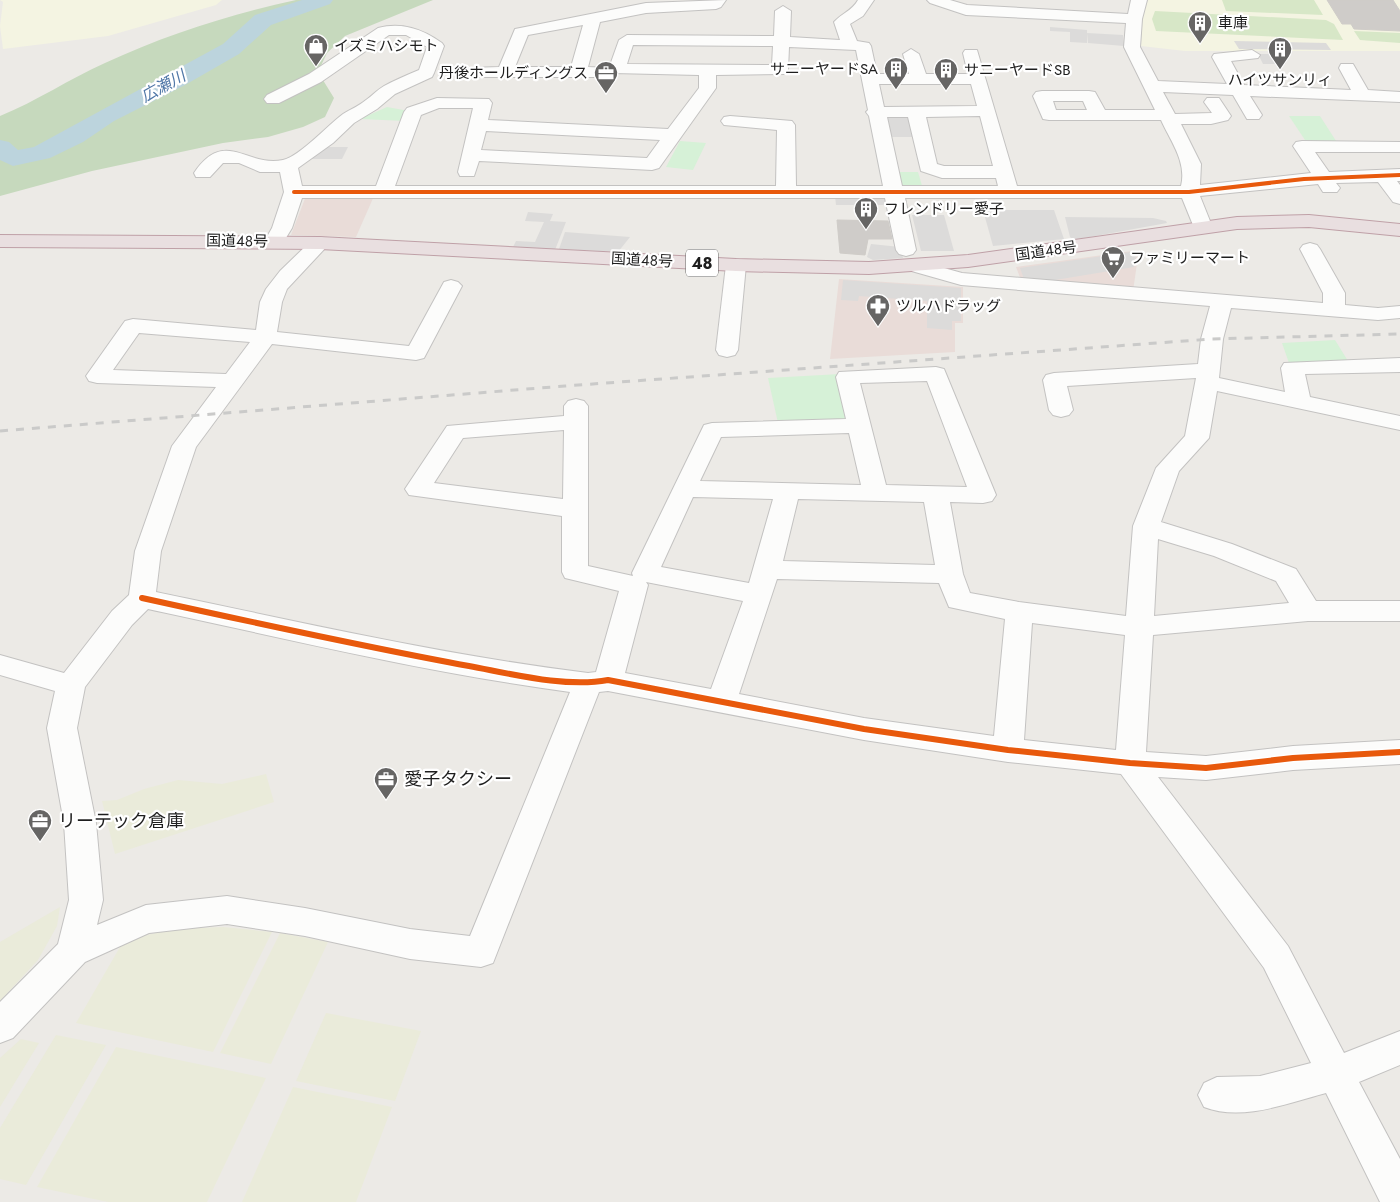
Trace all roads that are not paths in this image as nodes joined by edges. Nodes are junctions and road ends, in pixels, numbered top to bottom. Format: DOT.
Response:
graph roads {
  1 [pos="718,0"];
  2 [pos="866,0"];
  3 [pos="935,0"];
  4 [pos="1139,0"];
  5 [pos="783,11"];
  6 [pos="594,18"];
  7 [pos="1134,19"];
  8 [pos="780,42"];
  9 [pos="850,45"];
  10 [pos="971,53"];
  11 [pos="911,54"];
  12 [pos="1252,56"];
  13 [pos="1347,68"];
  14 [pos="708,70"];
  15 [pos="476,72"];
  16 [pos="505,72"];
  17 [pos="578,72"];
  18 [pos="605,72"];
  19 [pos="876,79"];
  20 [pos="919,79"];
  21 [pos="978,79"];
  22 [pos="1151,86"];
  23 [pos="1238,90"];
  24 [pos="1362,94"];
  25 [pos="1400,97"];
  26 [pos="273,99"];
  27 [pos="1213,102"];
  28 [pos="987,111"];
  29 [pos="875,112"];
  30 [pos="916,112"];
  31 [pos="1099,115"];
  32 [pos="1253,115"];
  33 [pos="1168,117"];
  34 [pos="730,121"];
  35 [pos="479,126"];
  36 [pos="672,135"];
  37 [pos="1400,147"];
  38 [pos="472,155"];
  39 [pos="288,166"];
  40 [pos="1004,172"];
  41 [pos="202,173"];
  42 [pos="1392,175"];
  43 [pos="1326,182"];
  44 [pos="384,191"];
  45 [pos="462,191"];
  46 [pos="1009,191"];
  47 [pos="294,192"];
  48 [pos="786,192"];
  49 [pos="892,192"];
  50 [pos="1189,192"];
  51 [pos="1400,198"];
  52 [pos="1202,226"];
  53 [pos="1400,230"];
  54 [pos="0,241"];
  55 [pos="274,242"];
  56 [pos="320,243"];
  57 [pos="1310,249"];
  58 [pos="911,258"];
  59 [pos="736,265"];
  60 [pos="451,286"];
  61 [pos="1222,302"];
  62 [pos="1334,310"];
  63 [pos="1400,312"];
  64 [pos="265,337"];
  65 [pos="727,350"];
  66 [pos="1400,365"];
  67 [pos="1208,376"];
  68 [pos="233,382"];
  69 [pos="1299,402"];
  70 [pos="1061,410"];
  71 [pos="1400,423"];
  72 [pos="860,426"];
  73 [pos="686,489"];
  74 [pos="787,492"];
  75 [pos="876,494"];
  76 [pos="936,496"];
  77 [pos="574,509"];
  78 [pos="1146,526"];
  79 [pos="950,574"];
  80 [pos="762,582"];
  81 [pos="142,598"];
  82 [pos="1308,611"];
  83 [pos="1400,611"];
  84 [pos="1019,612"];
  85 [pos="1138,627"];
  86 [pos="0,665"];
  87 [pos="598,682"];
  88 [pos="71,685"];
  89 [pos="721,703"];
  90 [pos="1008,750"];
  91 [pos="1400,752"];
  92 [pos="1130,763"];
  93 [pos="73,952"];
  94 [pos="0,1027"];
  95 [pos="1400,1048"];
  96 [pos="1336,1074"];
  97 [pos="1217,1095"];
  98 [pos="1400,1200"];
  1 -- 6 [label="street"];
  2 -- 9 [label="street"];
  3 -- 7 [label="street"];
  4 -- 7 [label="street"];
  5 -- 8 [label="street"];
  6 -- 16 [label="street"];
  6 -- 17 [label="street"];
  7 -- 22 [label="street"];
  8 -- 9 [label="street"];
  8 -- 14 [label="street"];
  8 -- 14 [label="street"];
  9 -- 29 [label="street"];
  10 -- 21 [label="street"];
  11 -- 20 [label="street"];
  12 -- 23 [label="street"];
  13 -- 24 [label="street"];
  14 -- 36 [label="street"];
  15 -- 16 [label="street"];
  16 -- 17 [label="street"];
  17 -- 18 [label="street"];
  19 -- 20 [label="street"];
  20 -- 21 [label="street"];
  21 -- 28 [label="street"];
  22 -- 23 [label="street"];
  22 -- 33 [label="street"];
  23 -- 24 [label="street"];
  23 -- 32 [label="street"];
  24 -- 25 [label="street"];
  26 -- 39 [label="street"];
  27 -- 33 [label="street"];
  28 -- 30 [label="street"];
  28 -- 40 [label="street"];
  29 -- 30 [label="street"];
  29 -- 49 [label="street"];
  30 -- 40 [label="street"];
  31 -- 33 [label="street"];
  33 -- 50 [label="street"];
  34 -- 48 [label="street"];
  35 -- 36 [label="street"];
  35 -- 38 [label="street"];
  35 -- 44 [label="street"];
  36 -- 38 [label="street"];
  37 -- 43 [label="street"];
  38 -- 45 [label="street"];
  39 -- 41 [label="street"];
  39 -- 47 [label="street"];
  40 -- 46 [label="street"];
  42 -- 43 [label="street"];
  42 -- 51 [label="street"];
  43 -- 50 [label="street"];
  44 -- 45 [label="street"];
  44 -- 47 [label="street"];
  45 -- 48 [label="street"];
  46 -- 49 [label="street"];
  46 -- 50 [label="street"];
  47 -- 55 [label="street"];
  48 -- 49 [label="street"];
  49 -- 58 [label="street"];
  50 -- 52 [label="street"];
  52 -- 53 [label="highway, 国道48号 / 48"];
  52 -- 58 [label="highway, 国道48号 / 48"];
  54 -- 55 [label="highway, 国道48号 / 48"];
  55 -- 56 [label="highway, 国道48号 / 48"];
  56 -- 59 [label="highway, 国道48号 / 48"];
  56 -- 64 [label="street"];
  57 -- 62 [label="street"];
  58 -- 59 [label="highway, 国道48号 / 48"];
  58 -- 61 [label="street"];
  59 -- 65 [label="street"];
  60 -- 64 [label="street"];
  61 -- 62 [label="street"];
  61 -- 67 [label="street"];
  62 -- 63 [label="street"];
  64 -- 68 [label="street"];
  64 -- 68 [label="street"];
  66 -- 69 [label="street"];
  67 -- 69 [label="street"];
  67 -- 70 [label="street"];
  67 -- 78 [label="street"];
  68 -- 81 [label="street"];
  69 -- 71 [label="street"];
  72 -- 73 [label="street"];
  72 -- 75 [label="street"];
  72 -- 76 [label="street"];
  73 -- 74 [label="street"];
  73 -- 80 [label="street"];
  74 -- 75 [label="street"];
  74 -- 80 [label="street"];
  75 -- 76 [label="street"];
  76 -- 79 [label="street"];
  77 -- 77 [label="street"];
  77 -- 87 [label="street"];
  78 -- 82 [label="street"];
  78 -- 85 [label="street"];
  79 -- 80 [label="street"];
  79 -- 84 [label="street"];
  80 -- 89 [label="street"];
  81 -- 87 [label="street"];
  81 -- 88 [label="street"];
  82 -- 83 [label="street"];
  82 -- 85 [label="street"];
  84 -- 85 [label="street"];
  84 -- 90 [label="street"];
  85 -- 92 [label="street"];
  86 -- 88 [label="street"];
  87 -- 89 [label="street"];
  87 -- 93 [label="street"];
  88 -- 93 [label="street"];
  89 -- 90 [label="street"];
  90 -- 92 [label="street"];
  91 -- 92 [label="street"];
  92 -- 96 [label="street"];
  93 -- 94 [label="street"];
  95 -- 96 [label="street"];
  96 -- 97 [label="street"];
  96 -- 98 [label="street"];
}
